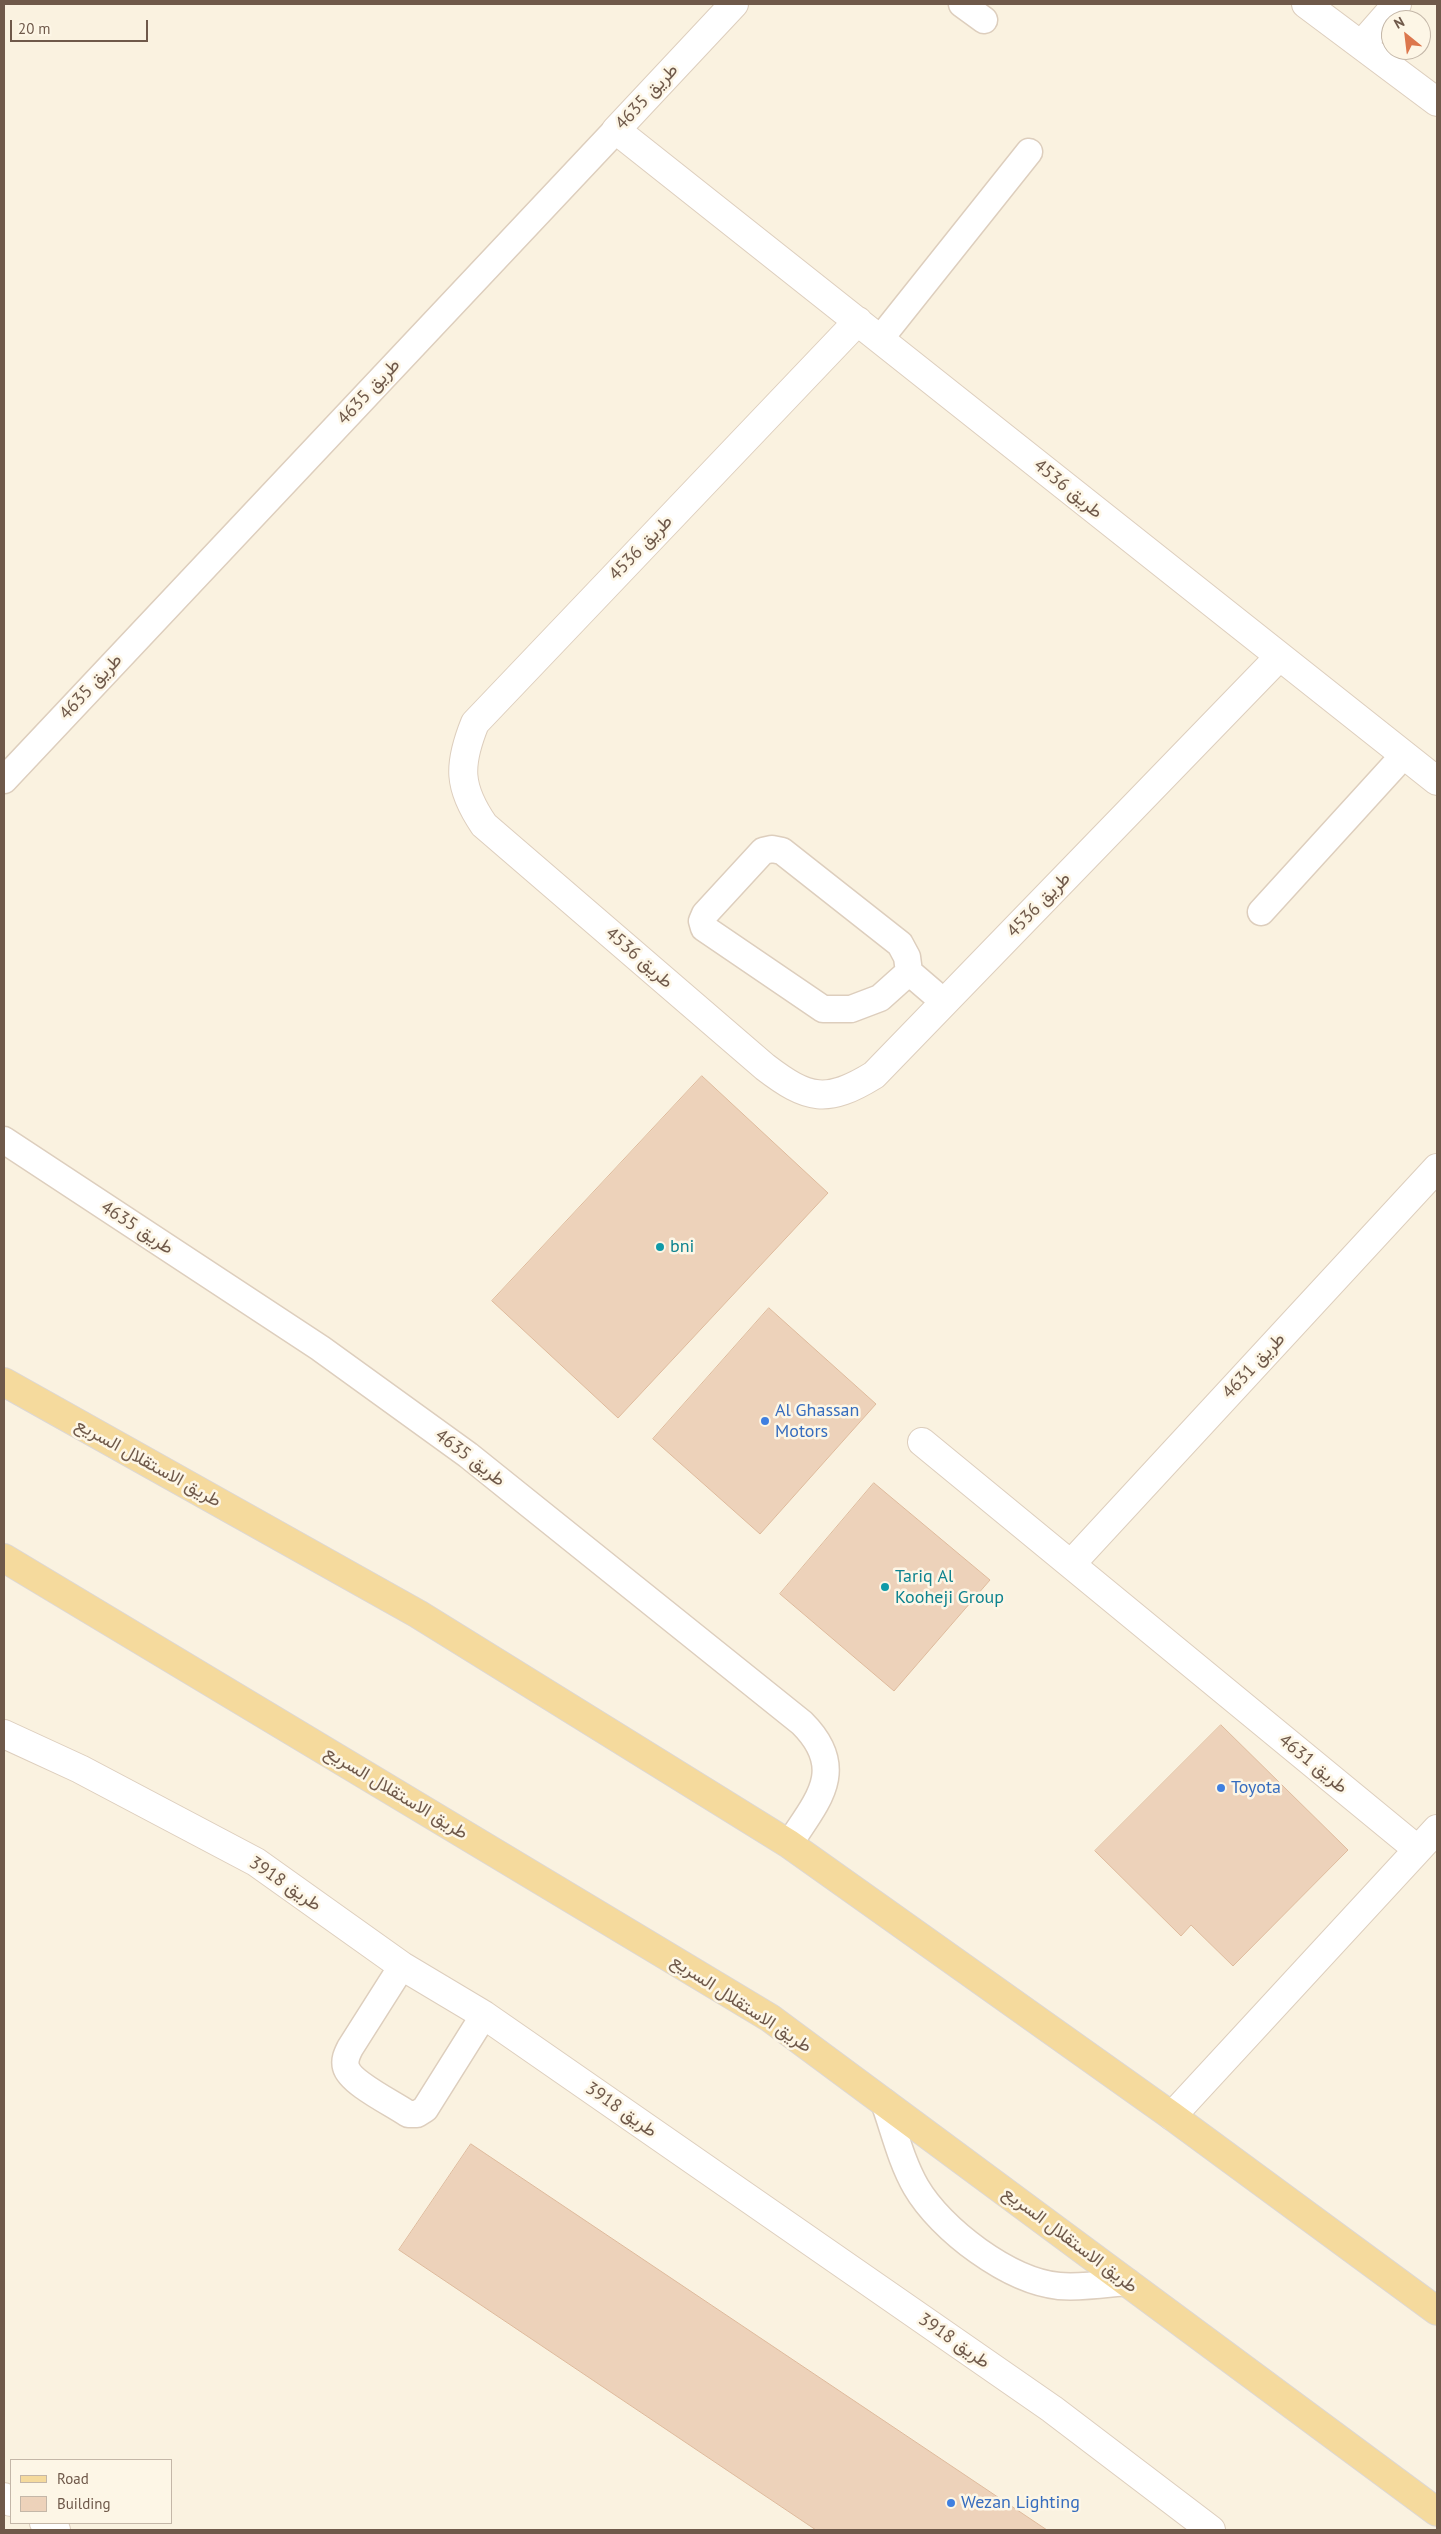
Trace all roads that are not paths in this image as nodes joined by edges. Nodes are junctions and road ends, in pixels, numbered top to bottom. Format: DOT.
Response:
graph roads {
  1 [pos="734,4"];
  2 [pos="962,4"];
  3 [pos="1306,4"];
  4 [pos="1397,4"];
  5 [pos="984,20"];
  6 [pos="1361,45"];
  7 [pos="1437,102"];
  8 [pos="616,130"];
  9 [pos="1029,152"];
  10 [pos="858,321"];
  11 [pos="880,339"];
  12 [pos="1279,657"];
  13 [pos="1404,755"];
  14 [pos="4,780"];
  15 [pos="1437,782"];
  16 [pos="1261,912"];
  17 [pos="909,972"];
  18 [pos="944,1002"];
  19 [pos="4,1140"];
  20 [pos="1437,1168"];
  21 [pos="4,1382"];
  22 [pos="922,1442"];
  23 [pos="4,1558"];
  24 [pos="1071,1564"];
  25 [pos="4,1734"];
  26 [pos="1437,1829"];
  27 [pos="789,1844"];
  28 [pos="1417,1849"];
  29 [pos="402,1966"];
  30 [pos="484,2015"];
  31 [pos="884,2102"];
  32 [pos="1172,2116"];
  33 [pos="1128,2282"];
  34 [pos="1437,2311"];
  35 [pos="1437,2512"];
  36 [pos="1212,2530"];
  1 -- 8 [label="street, طريق 4635"];
  2 -- 5 [label="lane"];
  3 -- 6 [label="street"];
  4 -- 6 [label="street"];
  6 -- 7 [label="street"];
  8 -- 10 [label="street, طريق 4536"];
  8 -- 14 [label="lane, طريق 4635"];
  9 -- 11 [label="lane"];
  10 -- 11 [label="street, طريق 4536"];
  10 -- 18 [label="street, طريق 4536"];
  11 -- 12 [label="street, طريق 4536"];
  12 -- 13 [label="street, طريق 4536"];
  12 -- 18 [label="street, طريق 4536"];
  13 -- 15 [label="street, طريق 4536"];
  13 -- 16 [label="lane"];
  17 -- 17 [label="lane"];
  17 -- 18 [label="lane"];
  19 -- 27 [label="lane, طريق 4635"];
  20 -- 24 [label="street, طريق 4631"];
  21 -- 27 [label="main road, طريق الاستقلال السريع"];
  22 -- 24 [label="street, طريق 4631"];
  23 -- 31 [label="main road, طريق الاستقلال السريع"];
  24 -- 28 [label="street, طريق 4631"];
  25 -- 29 [label="street, طريق 3918"];
  26 -- 28 [label="street"];
  27 -- 32 [label="main road, طريق الاستقلال السريع"];
  28 -- 32 [label="street"];
  29 -- 30 [label="street, طريق 3918"];
  29 -- 30 [label="lane"];
  30 -- 36 [label="street, طريق 3918"];
  31 -- 33 [label="main road, طريق الاستقلال السريع"];
  31 -- 33 [label="lane"];
  32 -- 34 [label="main road, طريق الاستقلال السريع"];
  33 -- 35 [label="main road, طريق الاستقلال السريع"];
}
